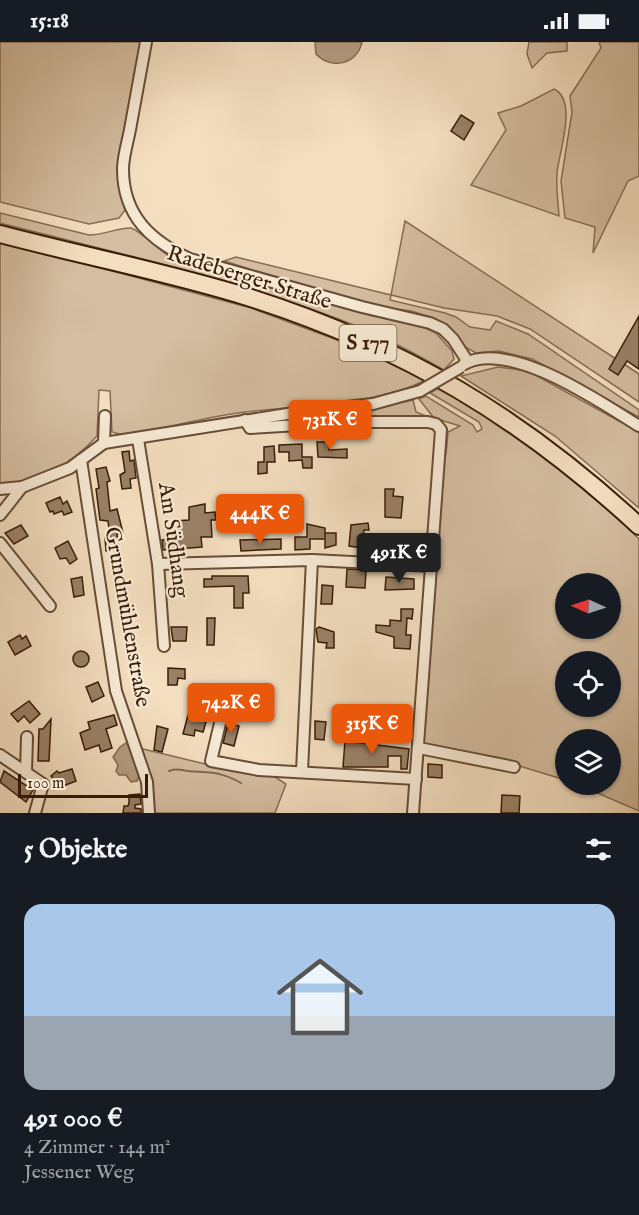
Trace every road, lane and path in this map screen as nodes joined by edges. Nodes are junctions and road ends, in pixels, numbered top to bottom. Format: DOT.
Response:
graph roads {
  1 [pos="146,42"];
  2 [pos="0,234"];
  3 [pos="464,364"];
  4 [pos="105,416"];
  5 [pos="245,420"];
  6 [pos="639,426"];
  7 [pos="138,439"];
  8 [pos="104,443"];
  9 [pos="81,460"];
  10 [pos="22,487"];
  11 [pos="0,489"];
  12 [pos="0,515"];
  13 [pos="639,526"];
  14 [pos="0,543"];
  15 [pos="312,560"];
  16 [pos="158,564"];
  17 [pos="432,566"];
  18 [pos="50,606"];
  19 [pos="164,646"];
  20 [pos="221,719"];
  21 [pos="27,737"];
  22 [pos="419,748"];
  23 [pos="0,755"];
  24 [pos="514,767"];
  25 [pos="302,771"];
  26 [pos="26,772"];
  27 [pos="416,779"];
  28 [pos="35,813"];
  29 [pos="149,813"];
  30 [pos="413,813"];
  1 -- 3 [label="street"];
  2 -- 13 [label="highway, Radeberger Straße / S 177"];
  3 -- 5 [label="street, bridge"];
  3 -- 6 [label="street"];
  4 -- 8 [label="street"];
  5 -- 7 [label="street"];
  5 -- 17 [label="street"];
  7 -- 8 [label="street"];
  7 -- 16 [label="street, Am Südhang"];
  8 -- 9 [label="street"];
  9 -- 10 [label="street"];
  9 -- 29 [label="street, Grundmühlenstraße"];
  10 -- 11 [label="street"];
  10 -- 12 [label="street"];
  14 -- 18 [label="street"];
  15 -- 16 [label="street"];
  15 -- 17 [label="street"];
  15 -- 25 [label="street"];
  16 -- 19 [label="street, Am Südhang"];
  17 -- 22 [label="street"];
  20 -- 25 [label="street"];
  21 -- 26 [label="street"];
  22 -- 24 [label="street"];
  22 -- 27 [label="street"];
  23 -- 26 [label="street"];
  25 -- 27 [label="street"];
  26 -- 28 [label="street"];
  27 -- 30 [label="street"];
}
